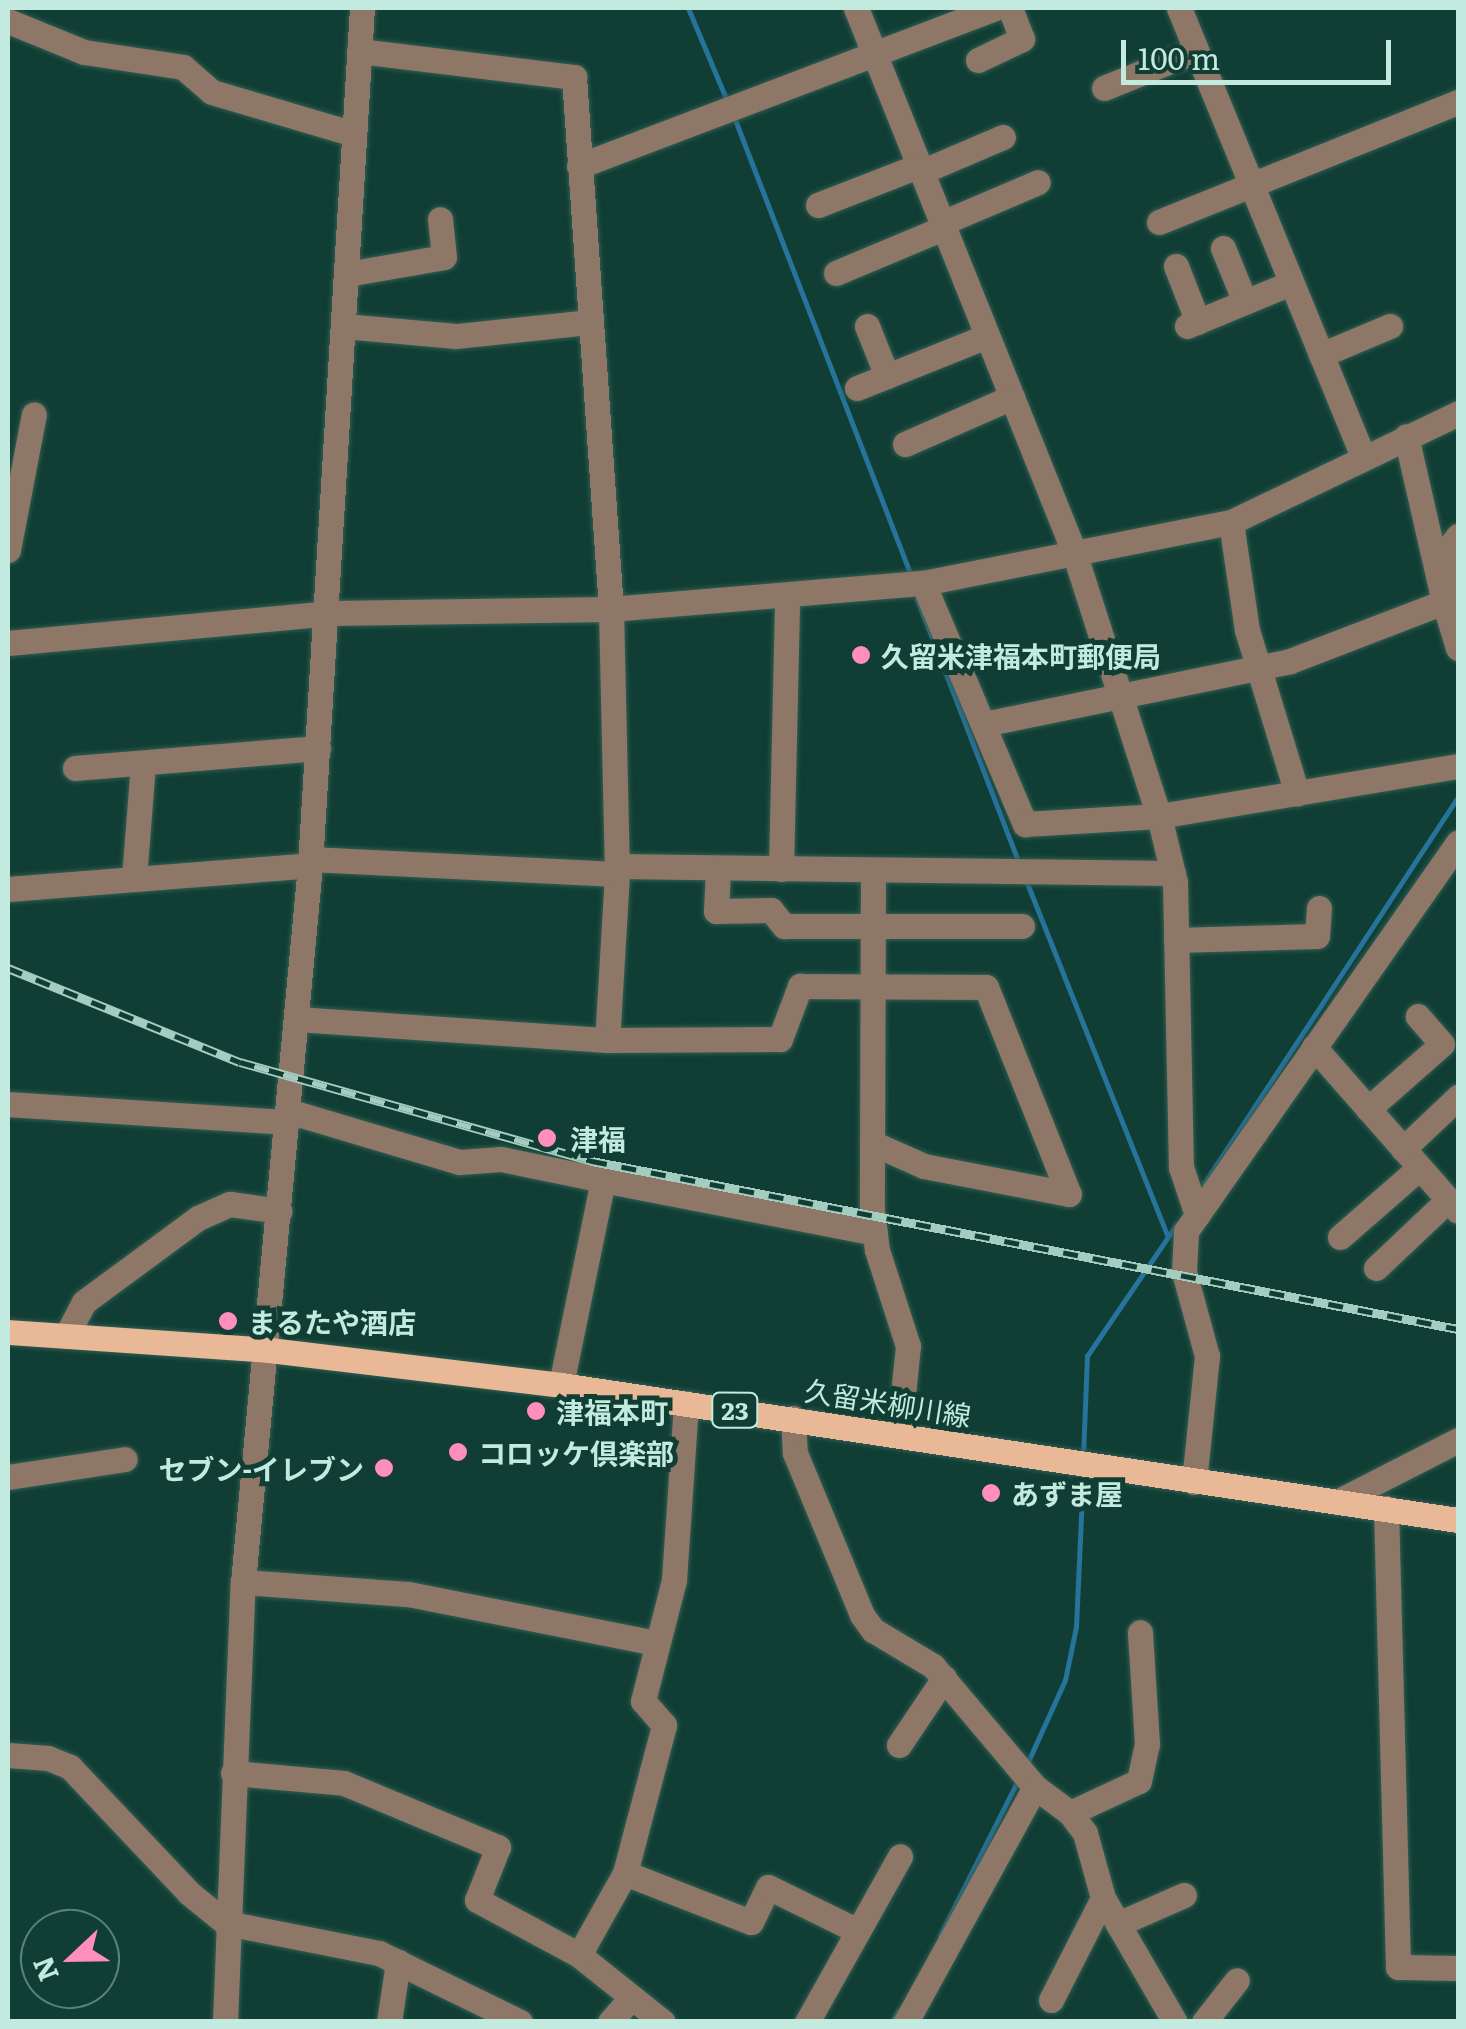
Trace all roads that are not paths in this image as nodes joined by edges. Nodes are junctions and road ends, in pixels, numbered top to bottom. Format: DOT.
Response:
graph roads {
  1 [pos="362,8"];
  2 [pos="856,8"];
  3 [pos="996,8"];
  4 [pos="1010,8"];
  5 [pos="1179,8"];
  6 [pos="8,21"];
  7 [pos="1196,50"];
  8 [pos="359,51"];
  9 [pos="874,56"];
  10 [pos="978,60"];
  11 [pos="1104,88"];
  12 [pos="1458,102"];
  13 [pos="354,134"];
  14 [pos="1004,137"];
  15 [pos="579,166"];
  16 [pos="920,169"];
  17 [pos="1038,182"];
  18 [pos="1252,188"];
  19 [pos="818,205"];
  20 [pos="440,218"];
  21 [pos="1159,222"];
  22 [pos="943,226"];
  23 [pos="1223,248"];
  24 [pos="1176,266"];
  25 [pos="836,273"];
  26 [pos="347,274"];
  27 [pos="1290,283"];
  28 [pos="1245,302"];
  29 [pos="590,322"];
  30 [pos="344,326"];
  31 [pos="868,326"];
  32 [pos="1390,326"];
  33 [pos="987,336"];
  34 [pos="1320,356"];
  35 [pos="888,376"];
  36 [pos="857,388"];
  37 [pos="1012,397"];
  38 [pos="1458,413"];
  39 [pos="34,414"];
  40 [pos="1406,436"];
  41 [pos="905,444"];
  42 [pos="1362,457"];
  43 [pos="1231,522"];
  44 [pos="9,535"];
  45 [pos="1458,536"];
  46 [pos="1074,552"];
  47 [pos="923,583"];
  48 [pos="787,598"];
  49 [pos="1444,602"];
  50 [pos="611,609"];
  51 [pos="328,613"];
  52 [pos="8,642"];
  53 [pos="1458,648"];
  54 [pos="1258,667"];
  55 [pos="1120,698"];
  56 [pos="984,724"];
  57 [pos="318,748"];
  58 [pos="142,763"];
  59 [pos="1458,766"];
  60 [pos="75,768"];
  61 [pos="1297,794"];
  62 [pos="1158,816"];
  63 [pos="1458,843"];
  64 [pos="310,862"];
  65 [pos="782,869"];
  66 [pos="617,870"];
  67 [pos="718,870"];
  68 [pos="872,870"];
  69 [pos="1172,872"];
  70 [pos="134,878"];
  71 [pos="8,889"];
  72 [pos="1319,908"];
  73 [pos="1022,926"];
  74 [pos="873,927"];
  75 [pos="1176,940"];
  76 [pos="872,984"];
  77 [pos="1418,1016"];
  78 [pos="297,1019"];
  79 [pos="608,1040"];
  80 [pos="1314,1047"];
  81 [pos="1458,1097"];
  82 [pos="8,1104"];
  83 [pos="1368,1109"];
  84 [pos="287,1117"];
  85 [pos="872,1143"];
  86 [pos="1411,1159"];
  87 [pos="603,1180"];
  88 [pos="1452,1196"];
  89 [pos="280,1211"];
  90 [pos="1197,1215"];
  91 [pos="875,1233"];
  92 [pos="1340,1237"];
  93 [pos="1376,1268"];
  94 [pos="8,1332"];
  95 [pos="66,1336"];
  96 [pos="269,1350"];
  97 [pos="560,1385"];
  98 [pos="686,1403"];
  99 [pos="793,1418"];
  100 [pos="899,1434"];
  101 [pos="1458,1440"];
  102 [pos="125,1458"];
  103 [pos="8,1478"];
  104 [pos="1194,1482"];
  105 [pos="1337,1502"];
  106 [pos="1386,1508"];
  107 [pos="1458,1520"];
  108 [pos="243,1582"];
  109 [pos="1140,1632"];
  110 [pos="656,1643"];
  111 [pos="944,1678"];
  112 [pos="899,1745"];
  113 [pos="8,1755"];
  114 [pos="232,1773"];
  115 [pos="1035,1787"];
  116 [pos="1070,1813"];
  117 [pos="900,1856"];
  118 [pos="624,1872"];
  119 [pos="1184,1894"];
  120 [pos="1103,1898"];
  121 [pos="226,1922"];
  122 [pos="1118,1924"];
  123 [pos="858,1931"];
  124 [pos="578,1955"];
  125 [pos="398,1962"];
  126 [pos="1458,1968"];
  127 [pos="1236,1980"];
  128 [pos="632,1996"];
  129 [pos="1051,2000"];
  130 [pos="506,2018"];
  131 [pos="225,2022"];
  132 [pos="389,2022"];
  133 [pos="610,2022"];
  134 [pos="664,2022"];
  135 [pos="807,2022"];
  136 [pos="906,2022"];
  137 [pos="1175,2022"];
  138 [pos="1204,2022"];
  1 -- 8 [label="street"];
  2 -- 9 [label="street"];
  3 -- 9 [label="street"];
  4 -- 10 [label="street"];
  5 -- 7 [label="street"];
  6 -- 13 [label="street"];
  7 -- 11 [label="street"];
  7 -- 18 [label="street"];
  8 -- 13 [label="street"];
  8 -- 15 [label="street"];
  9 -- 15 [label="street"];
  9 -- 16 [label="street"];
  12 -- 18 [label="street"];
  13 -- 26 [label="street"];
  14 -- 16 [label="street"];
  15 -- 29 [label="street"];
  16 -- 19 [label="street"];
  16 -- 22 [label="street"];
  17 -- 22 [label="street"];
  18 -- 21 [label="street"];
  18 -- 27 [label="street"];
  20 -- 26 [label="street"];
  22 -- 25 [label="street"];
  22 -- 33 [label="street"];
  23 -- 28 [label="street"];
  24 -- 28 [label="street"];
  26 -- 30 [label="street"];
  27 -- 28 [label="street"];
  27 -- 34 [label="street"];
  29 -- 30 [label="street"];
  29 -- 50 [label="street"];
  30 -- 51 [label="street"];
  31 -- 35 [label="street"];
  32 -- 34 [label="street"];
  33 -- 35 [label="street"];
  33 -- 37 [label="street"];
  34 -- 42 [label="street"];
  35 -- 36 [label="street"];
  37 -- 41 [label="street"];
  37 -- 46 [label="street"];
  38 -- 40 [label="street"];
  39 -- 44 [label="street"];
  40 -- 42 [label="street"];
  40 -- 49 [label="street"];
  42 -- 43 [label="street"];
  43 -- 46 [label="street"];
  43 -- 54 [label="street"];
  45 -- 49 [label="street"];
  46 -- 47 [label="street"];
  46 -- 55 [label="street"];
  47 -- 48 [label="street"];
  47 -- 56 [label="street"];
  48 -- 50 [label="street"];
  48 -- 65 [label="street"];
  49 -- 53 [label="street"];
  49 -- 54 [label="street"];
  50 -- 51 [label="street"];
  50 -- 66 [label="street"];
  51 -- 52 [label="street"];
  51 -- 57 [label="street"];
  54 -- 55 [label="street"];
  54 -- 61 [label="street"];
  55 -- 56 [label="street"];
  55 -- 62 [label="street"];
  56 -- 62 [label="street"];
  57 -- 58 [label="street"];
  57 -- 64 [label="street"];
  58 -- 60 [label="street"];
  58 -- 70 [label="street"];
  59 -- 61 [label="street"];
  61 -- 62 [label="street"];
  62 -- 69 [label="street"];
  63 -- 80 [label="street"];
  64 -- 66 [label="street"];
  64 -- 70 [label="street"];
  64 -- 78 [label="street"];
  65 -- 67 [label="street"];
  65 -- 68 [label="street"];
  66 -- 67 [label="street"];
  66 -- 79 [label="street"];
  67 -- 74 [label="street"];
  68 -- 69 [label="street"];
  68 -- 74 [label="street"];
  69 -- 75 [label="street"];
  70 -- 71 [label="street"];
  72 -- 75 [label="street"];
  73 -- 74 [label="street"];
  74 -- 76 [label="street"];
  75 -- 90 [label="street"];
  76 -- 79 [label="street"];
  76 -- 85 [label="street"];
  76 -- 85 [label="street"];
  77 -- 83 [label="street"];
  78 -- 79 [label="street"];
  78 -- 84 [label="street"];
  80 -- 83 [label="street"];
  80 -- 90 [label="street"];
  81 -- 86 [label="street"];
  82 -- 84 [label="street"];
  83 -- 86 [label="street"];
  84 -- 87 [label="street"];
  84 -- 89 [label="street"];
  85 -- 91 [label="street"];
  86 -- 88 [label="street"];
  86 -- 92 [label="street"];
  87 -- 91 [label="street"];
  87 -- 97 [label="street"];
  88 -- 93 [label="street"];
  89 -- 95 [label="street"];
  89 -- 96 [label="street"];
  90 -- 104 [label="street"];
  91 -- 100 [label="street"];
  94 -- 95 [label="main road, 久留米柳川線 / 23"];
  95 -- 96 [label="main road, 久留米柳川線 / 23"];
  96 -- 97 [label="main road, 久留米柳川線 / 23"];
  96 -- 108 [label="street"];
  97 -- 98 [label="main road, 久留米柳川線 / 23"];
  98 -- 99 [label="main road, 久留米柳川線 / 23"];
  98 -- 110 [label="street"];
  99 -- 100 [label="main road, 久留米柳川線 / 23"];
  99 -- 111 [label="street"];
  100 -- 104 [label="main road, 久留米柳川線 / 23"];
  101 -- 105 [label="street"];
  102 -- 103 [label="street"];
  104 -- 105 [label="main road, 久留米柳川線 / 23"];
  105 -- 106 [label="main road, 久留米柳川線 / 23"];
  106 -- 107 [label="main road, 久留米柳川線 / 23"];
  106 -- 126 [label="street"];
  108 -- 110 [label="street"];
  108 -- 114 [label="street"];
  109 -- 116 [label="street"];
  110 -- 118 [label="street"];
  111 -- 112 [label="street"];
  111 -- 115 [label="street"];
  113 -- 121 [label="street"];
  114 -- 121 [label="street"];
  114 -- 124 [label="street"];
  115 -- 116 [label="street"];
  115 -- 136 [label="street"];
  116 -- 120 [label="street"];
  117 -- 123 [label="street"];
  118 -- 123 [label="street"];
  118 -- 124 [label="street"];
  119 -- 122 [label="street"];
  120 -- 122 [label="street"];
  120 -- 129 [label="street"];
  121 -- 125 [label="street"];
  121 -- 131 [label="street"];
  122 -- 137 [label="street"];
  123 -- 135 [label="street"];
  124 -- 128 [label="street"];
  125 -- 130 [label="street"];
  125 -- 132 [label="street"];
  127 -- 138 [label="street"];
  128 -- 133 [label="street"];
  128 -- 134 [label="street"];
}
